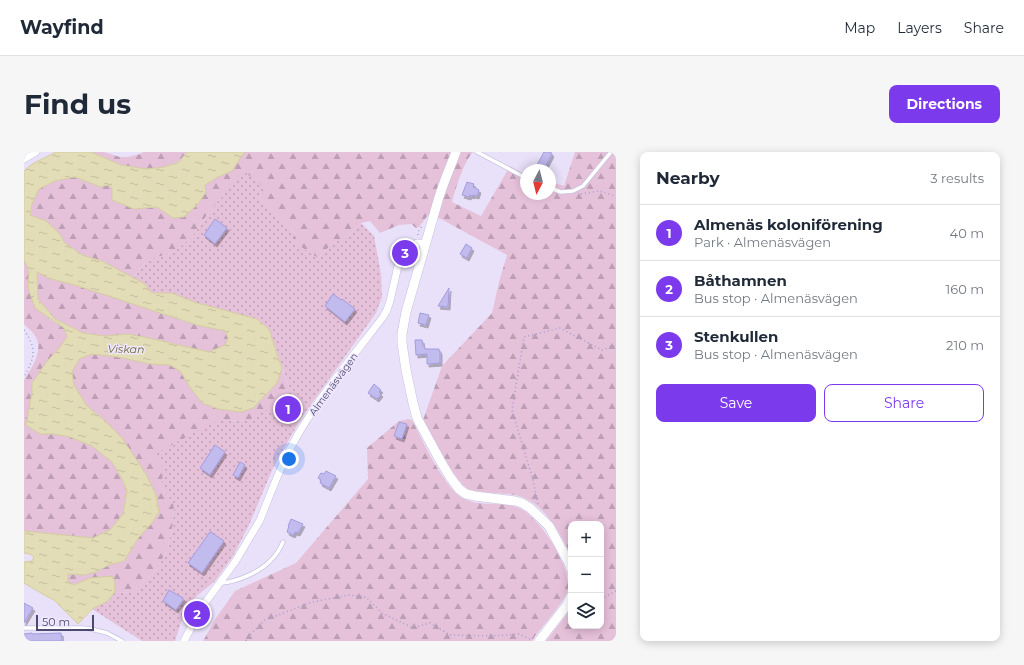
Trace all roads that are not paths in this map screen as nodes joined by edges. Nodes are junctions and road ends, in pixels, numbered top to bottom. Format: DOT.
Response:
graph roads {
  1 [pos="36,152"];
  2 [pos="456,152"];
  3 [pos="477,152"];
  4 [pos="611,152"];
  5 [pos="24,159"];
  6 [pos="520,175"];
  7 [pos="556,190"];
  8 [pos="426,244"];
  9 [pos="283,542"];
  10 [pos="568,561"];
  11 [pos="220,583"];
  12 [pos="568,603"];
  13 [pos="24,628"];
  14 [pos="122,641"];
  15 [pos="184,641"];
  16 [pos="539,641"];
  1 -- 5 [label="street"];
  2 -- 8 [label="street"];
  3 -- 6 [label="lane"];
  4 -- 7 [label="lane"];
  8 -- 10 [label="street"];
  8 -- 11 [label="street, Almenäsvägen"];
  9 -- 11 [label="lane"];
  11 -- 15 [label="street, Almenäsvägen"];
  12 -- 16 [label="street"];
  13 -- 14 [label="lane"];
}
